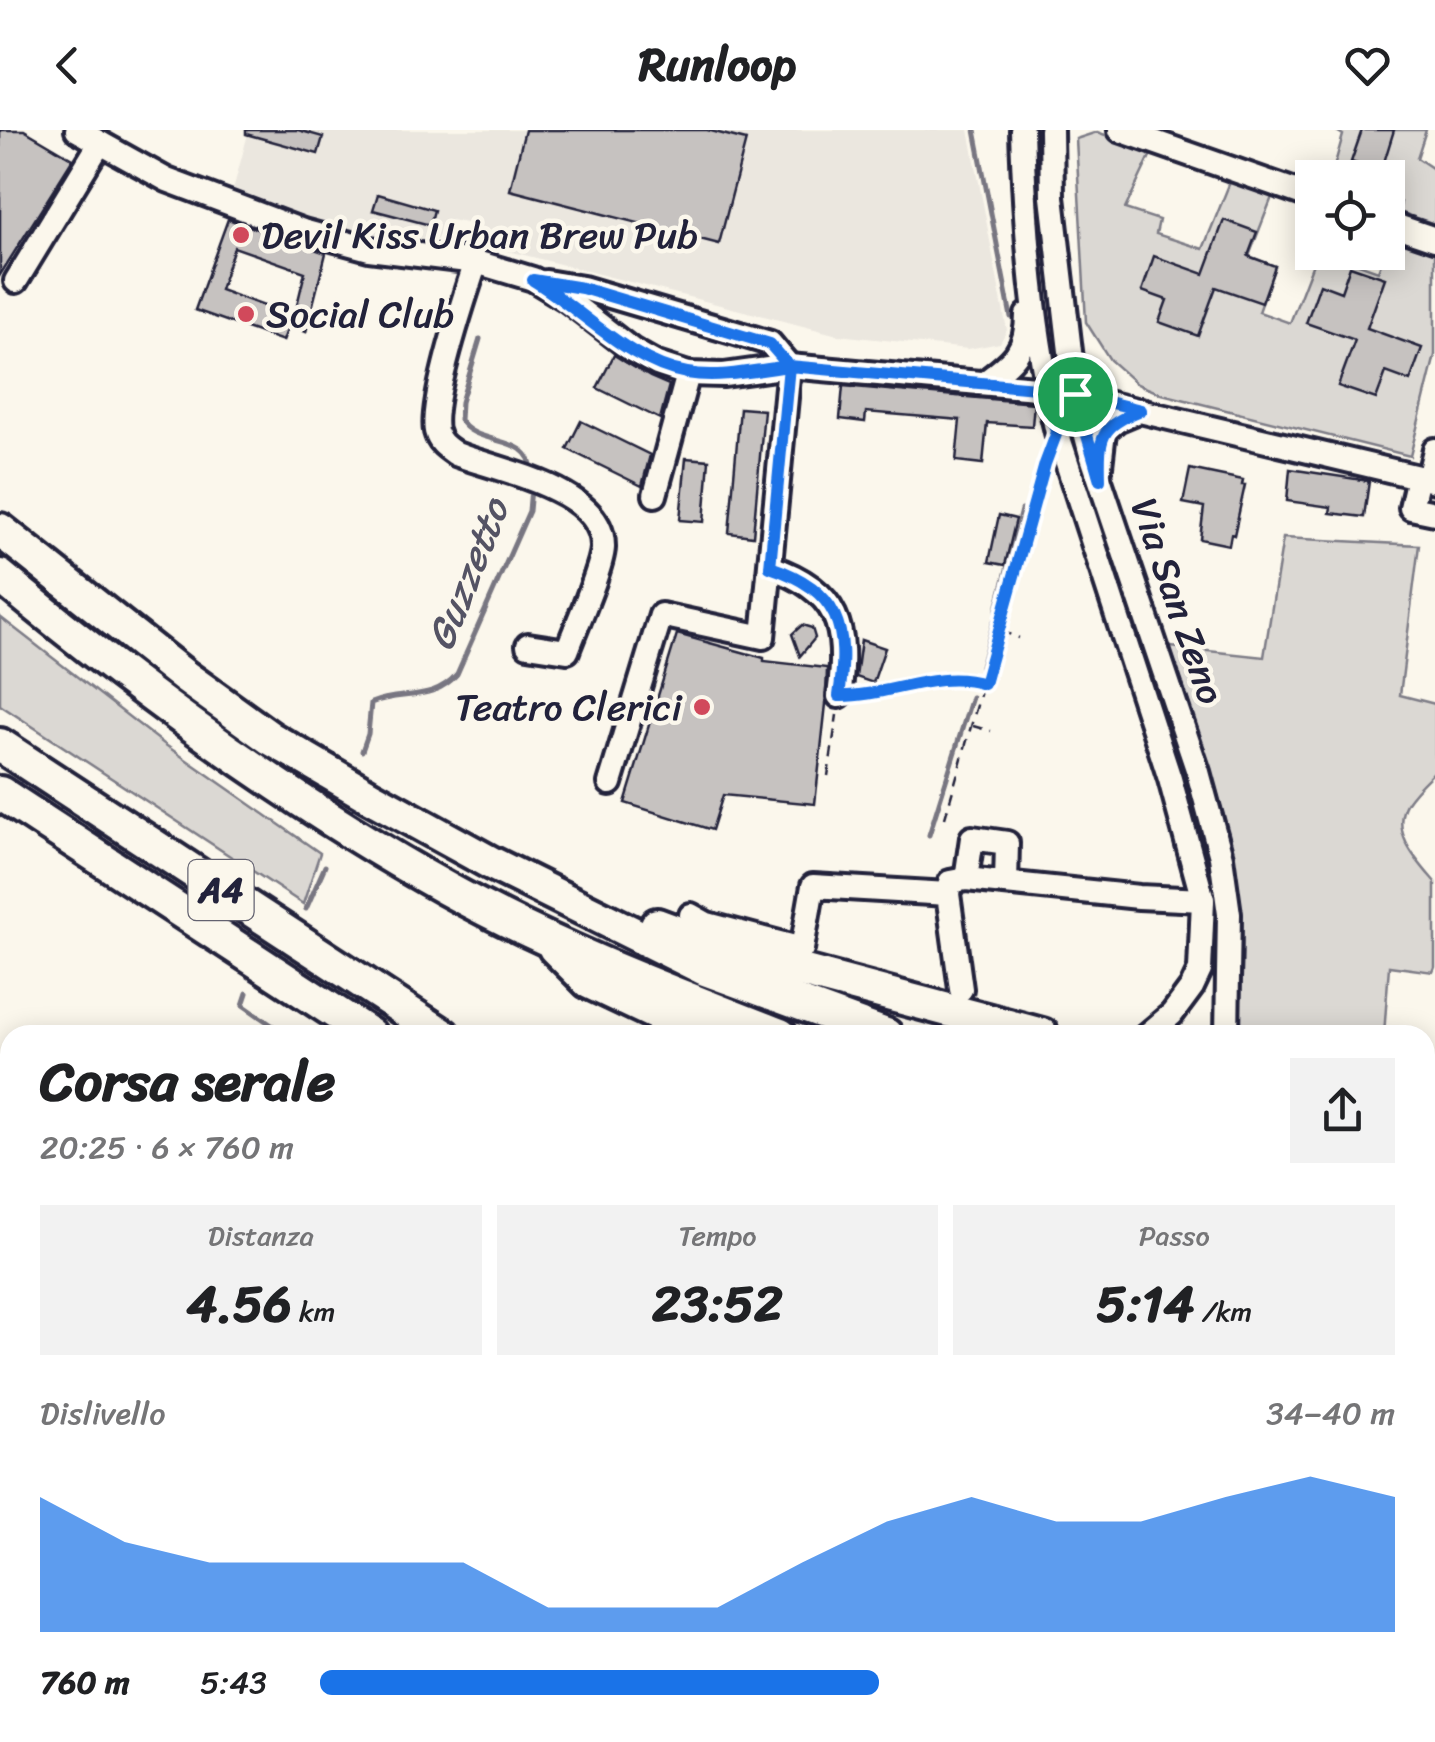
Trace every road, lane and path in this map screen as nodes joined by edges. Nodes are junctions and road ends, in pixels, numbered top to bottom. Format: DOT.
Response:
graph roads {
  1 [pos="78,130"];
  2 [pos="1022,130"];
  3 [pos="1051,130"];
  4 [pos="1120,130"];
  5 [pos="100,143"];
  6 [pos="1295,191"];
  7 [pos="1405,229"];
  8 [pos="1029,237"];
  9 [pos="1435,239"];
  10 [pos="476,262"];
  11 [pos="533,280"];
  12 [pos="16,282"];
  13 [pos="789,366"];
  14 [pos="688,374"];
  15 [pos="984,384"];
  16 [pos="1047,389"];
  17 [pos="1075,394"];
  18 [pos="1141,410"];
  19 [pos="1057,432"];
  20 [pos="1435,450"];
  21 [pos="1427,479"];
  22 [pos="1100,480"];
  23 [pos="655,495"];
  24 [pos="1435,514"];
  25 [pos="0,530"];
  26 [pos="770,567"];
  27 [pos="0,576"];
  28 [pos="1000,631"];
  29 [pos="1019,638"];
  30 [pos="528,645"];
  31 [pos="984,684"];
  32 [pos="839,696"];
  33 [pos="972,726"];
  34 [pos="991,731"];
  35 [pos="0,745"];
  36 [pos="828,776"];
  37 [pos="610,783"];
  38 [pos="0,793"];
  39 [pos="944,818"];
  40 [pos="1006,883"];
  41 [pos="957,887"];
  42 [pos="545,890"];
  43 [pos="1203,900"];
  44 [pos="691,914"];
  45 [pos="545,938"];
  46 [pos="961,989"];
  47 [pos="355,1025"];
  48 [pos="428,1025"];
  49 [pos="679,1025"];
  50 [pos="756,1025"];
  51 [pos="859,1025"];
  52 [pos="1004,1025"];
  53 [pos="1158,1025"];
  54 [pos="1226,1025"];
  1 -- 5 [label="street"];
  2 -- 8 [label="street, Via San Zeno"];
  3 -- 17 [label="street, Via San Zeno"];
  4 -- 6 [label="street"];
  5 -- 10 [label="street"];
  5 -- 12 [label="street"];
  7 -- 9 [label="street"];
  8 -- 15 [label="street"];
  8 -- 16 [label="street, Via San Zeno"];
  10 -- 11 [label="street"];
  10 -- 30 [label="street"];
  11 -- 13 [label="street"];
  11 -- 14 [label="street"];
  13 -- 14 [label="street"];
  13 -- 15 [label="street"];
  13 -- 26 [label="street"];
  14 -- 23 [label="street"];
  15 -- 16 [label="street"];
  16 -- 17 [label="street"];
  16 -- 19 [label="street, Via San Zeno"];
  17 -- 18 [label="street"];
  17 -- 22 [label="street, Via San Zeno"];
  18 -- 21 [label="street"];
  18 -- 22 [label="street"];
  19 -- 28 [label="path"];
  19 -- 43 [label="street, Via San Zeno"];
  20 -- 21 [label="street"];
  21 -- 24 [label="street"];
  22 -- 54 [label="street, Via San Zeno"];
  25 -- 42 [label="highway"];
  26 -- 32 [label="street"];
  26 -- 37 [label="street"];
  27 -- 45 [label="highway"];
  28 -- 29 [label="path"];
  28 -- 31 [label="path"];
  31 -- 32 [label="path"];
  31 -- 33 [label="path"];
  32 -- 36 [label="path"];
  33 -- 34 [label="path"];
  33 -- 39 [label="path"];
  35 -- 48 [label="highway, A4"];
  38 -- 47 [label="highway, A4"];
  40 -- 41 [label="street"];
  40 -- 41 [label="street"];
  40 -- 43 [label="street"];
  41 -- 44 [label="street"];
  41 -- 46 [label="street"];
  42 -- 51 [label="highway"];
  42 -- 52 [label="highway"];
  43 -- 53 [label="street, Via San Zeno"];
  45 -- 49 [label="highway"];
  45 -- 50 [label="highway"];
}
